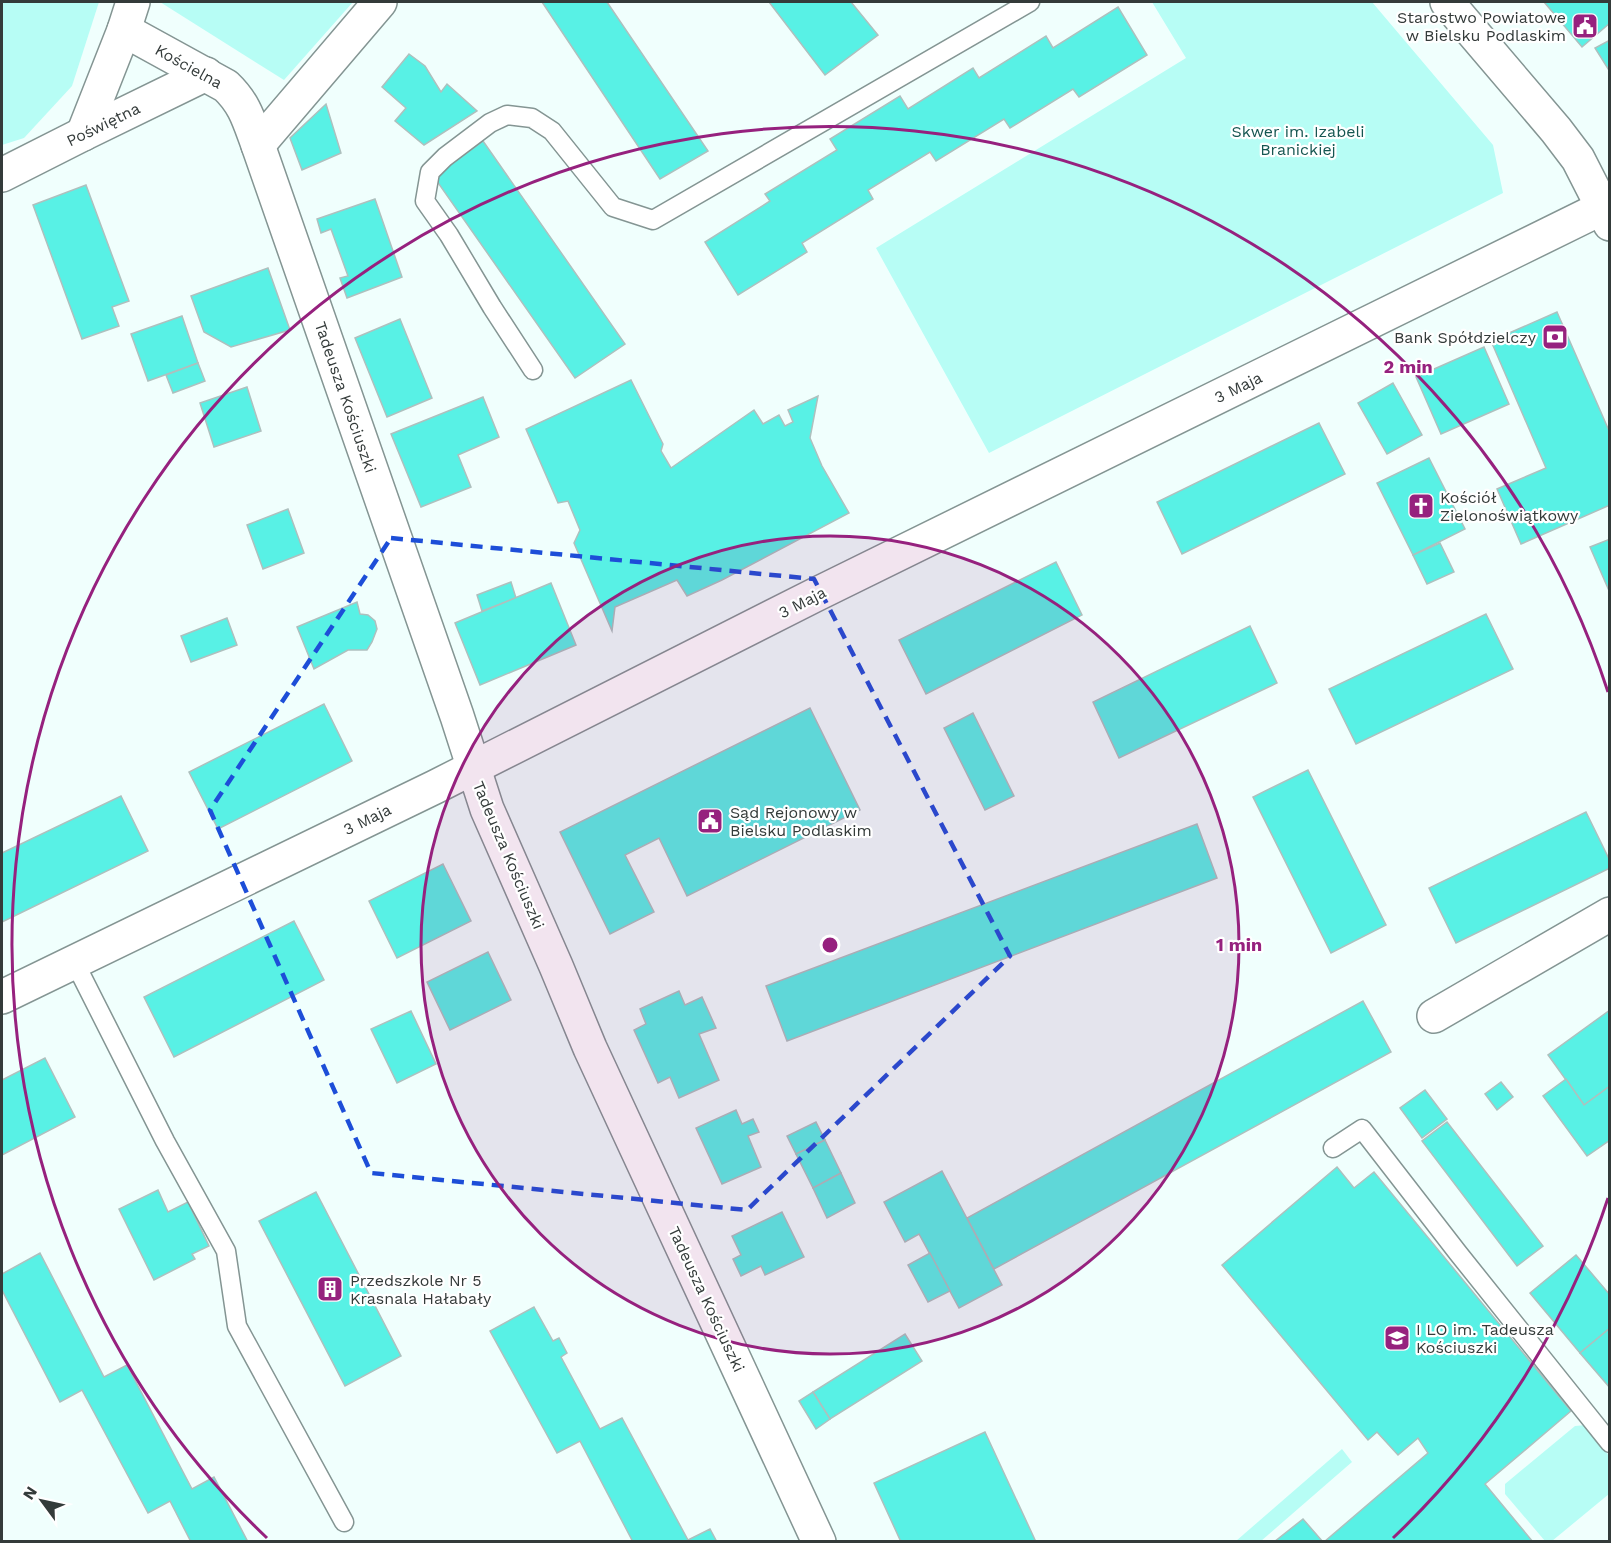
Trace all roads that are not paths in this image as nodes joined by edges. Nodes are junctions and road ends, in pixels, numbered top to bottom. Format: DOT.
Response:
graph roads {
  1 [pos="380,2"];
  2 [pos="1030,2"];
  3 [pos="1447,2"];
  4 [pos="128,16"];
  5 [pos="206,74"];
  6 [pos="83,134"];
  7 [pos="258,144"];
  8 [pos="2,175"];
  9 [pos="1607,212"];
  10 [pos="533,370"];
  11 [pos="473,768"];
  12 [pos="1610,914"];
  13 [pos="75,961"];
  14 [pos="2,997"];
  15 [pos="1434,1016"];
  16 [pos="1333,1148"];
  17 [pos="1610,1443"];
  18 [pos="344,1522"];
  19 [pos="819,1542"];
  1 -- 7 [label="street"];
  2 -- 10 [label="lane"];
  3 -- 9 [label="street"];
  4 -- 5 [label="street, Kościelna"];
  4 -- 6 [label="street, Kościelna"];
  5 -- 6 [label="street, Poświętna"];
  5 -- 7 [label="street, Kościelna"];
  6 -- 8 [label="street, Poświętna"];
  7 -- 11 [label="street, Tadeusza Kościuszki"];
  9 -- 11 [label="street, 3 Maja"];
  11 -- 13 [label="street, 3 Maja"];
  11 -- 19 [label="street, Tadeusza Kościuszki"];
  12 -- 15 [label="street"];
  13 -- 14 [label="street, 3 Maja"];
  13 -- 18 [label="lane"];
  16 -- 17 [label="lane"];
}
